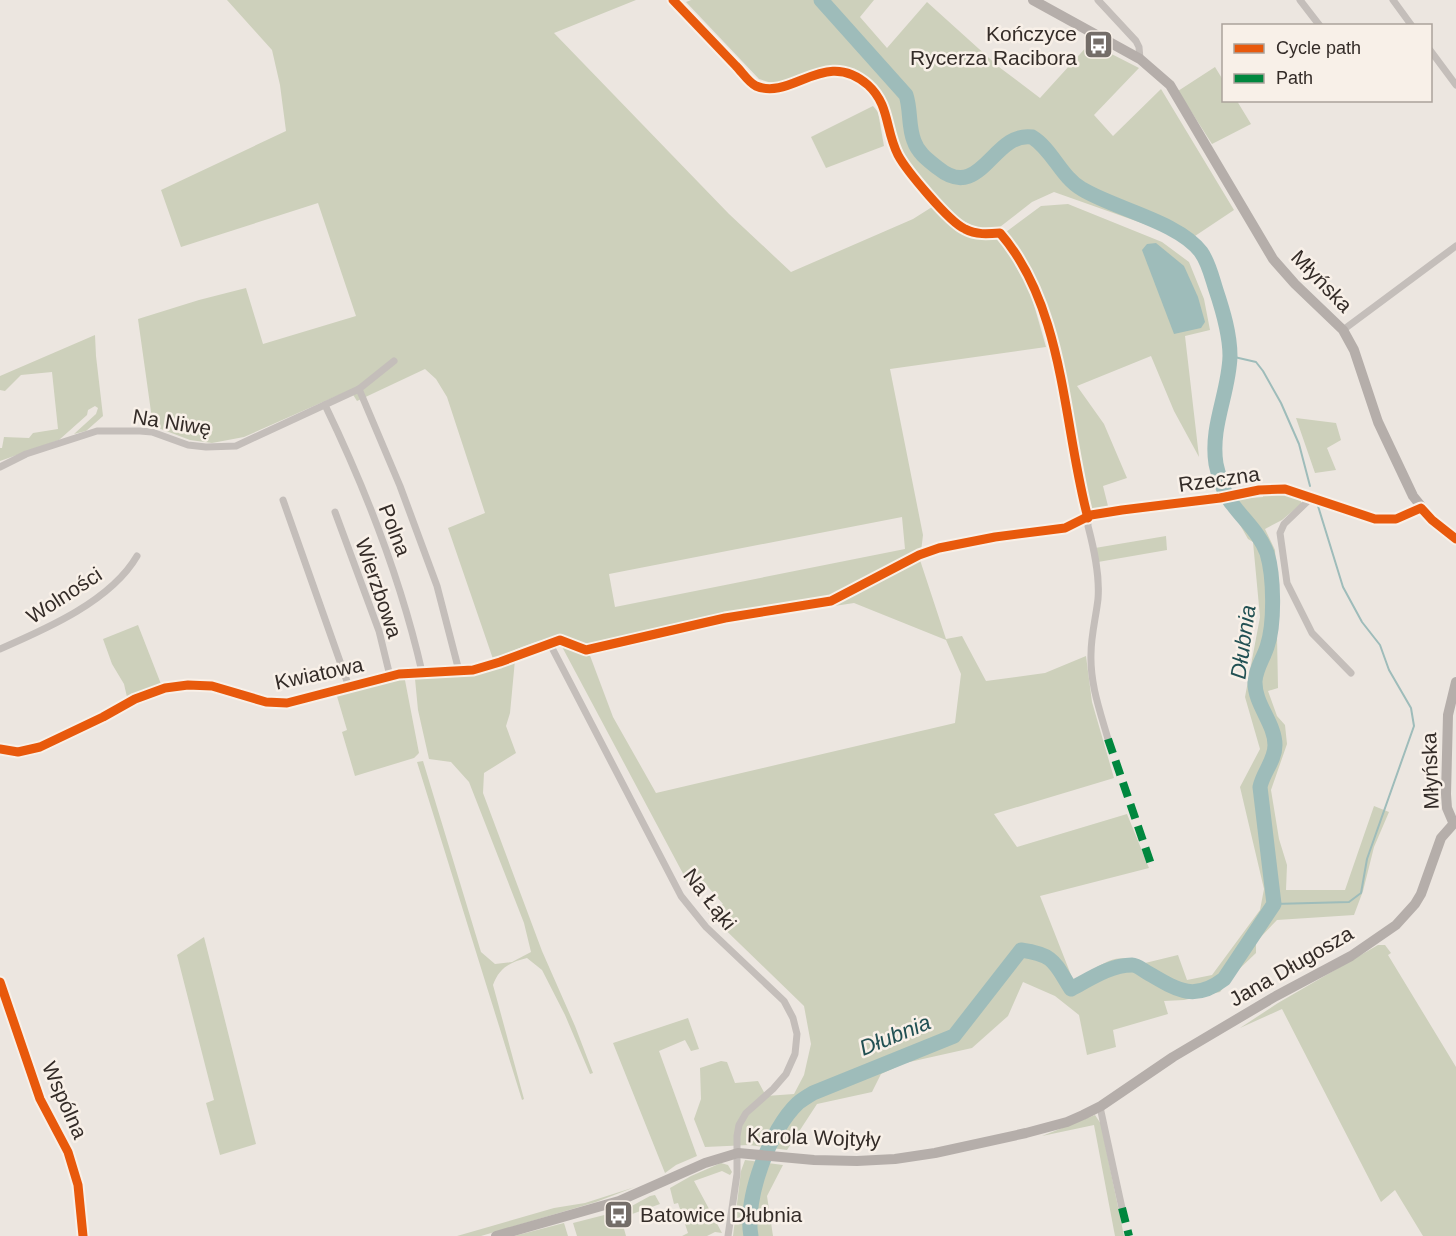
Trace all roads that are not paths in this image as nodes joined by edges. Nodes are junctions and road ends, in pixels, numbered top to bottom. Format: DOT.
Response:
graph roads {
  1 [pos="1033,0"];
  2 [pos="1098,0"];
  3 [pos="1300,0"];
  4 [pos="1392,0"];
  5 [pos="1318,24"];
  6 [pos="1410,24"];
  7 [pos="1432,51"];
  8 [pos="1140,59"];
  9 [pos="1456,85"];
  10 [pos="1456,246"];
  11 [pos="1343,330"];
  12 [pos="394,361"];
  13 [pos="359,390"];
  14 [pos="325,405"];
  15 [pos="0,467"];
  16 [pos="1311,498"];
  17 [pos="283,500"];
  18 [pos="1421,508"];
  19 [pos="335,512"];
  20 [pos="1456,539"];
  21 [pos="137,556"];
  22 [pos="550,644"];
  23 [pos="0,649"];
  24 [pos="459,671"];
  25 [pos="422,672"];
  26 [pos="1351,673"];
  27 [pos="390,676"];
  28 [pos="1456,682"];
  29 [pos="349,687"];
  30 [pos="1108,739"];
  31 [pos="0,749"];
  32 [pos="1455,821"];
  33 [pos="0,982"];
  34 [pos="1100,1106"];
  35 [pos="738,1153"];
  36 [pos="1122,1208"];
  37 [pos="83,1236"];
  38 [pos="496,1236"];
  39 [pos="728,1236"];
  1 -- 8 [label="street, Młyńska"];
  2 -- 8 [label="street"];
  3 -- 5 [label="street"];
  4 -- 6 [label="street"];
  7 -- 9 [label="street"];
  8 -- 11 [label="street, Młyńska"];
  10 -- 11 [label="street"];
  11 -- 18 [label="street, Młyńska"];
  12 -- 13 [label="street, Na Niwę"];
  13 -- 14 [label="street, Na Niwę"];
  13 -- 24 [label="street"];
  14 -- 15 [label="street, Na Niwę"];
  14 -- 25 [label="street, Polna"];
  16 -- 18 [label="street, Rzeczna"];
  16 -- 26 [label="street"];
  16 -- 30 [label="street, Rzeczna"];
  17 -- 29 [label="street"];
  18 -- 20 [label="street, Młyńska"];
  19 -- 27 [label="street, Wierzbowa"];
  21 -- 23 [label="street, Wolności"];
  22 -- 24 [label="street, Kwiatowa"];
  22 -- 35 [label="street, Na Łąki"];
  24 -- 25 [label="street, Kwiatowa"];
  25 -- 27 [label="street, Kwiatowa"];
  27 -- 29 [label="street, Kwiatowa"];
  28 -- 32 [label="street, Młyńska"];
  29 -- 31 [label="street, Kwiatowa"];
  32 -- 34 [label="street, Jana Długosza"];
  33 -- 37 [label="street, Wspólna"];
  34 -- 35 [label="street, Karola Wojtyły"];
  34 -- 36 [label="street"];
  35 -- 38 [label="street, Karola Wojtyły"];
  35 -- 39 [label="street, Na Łąki"];
}
